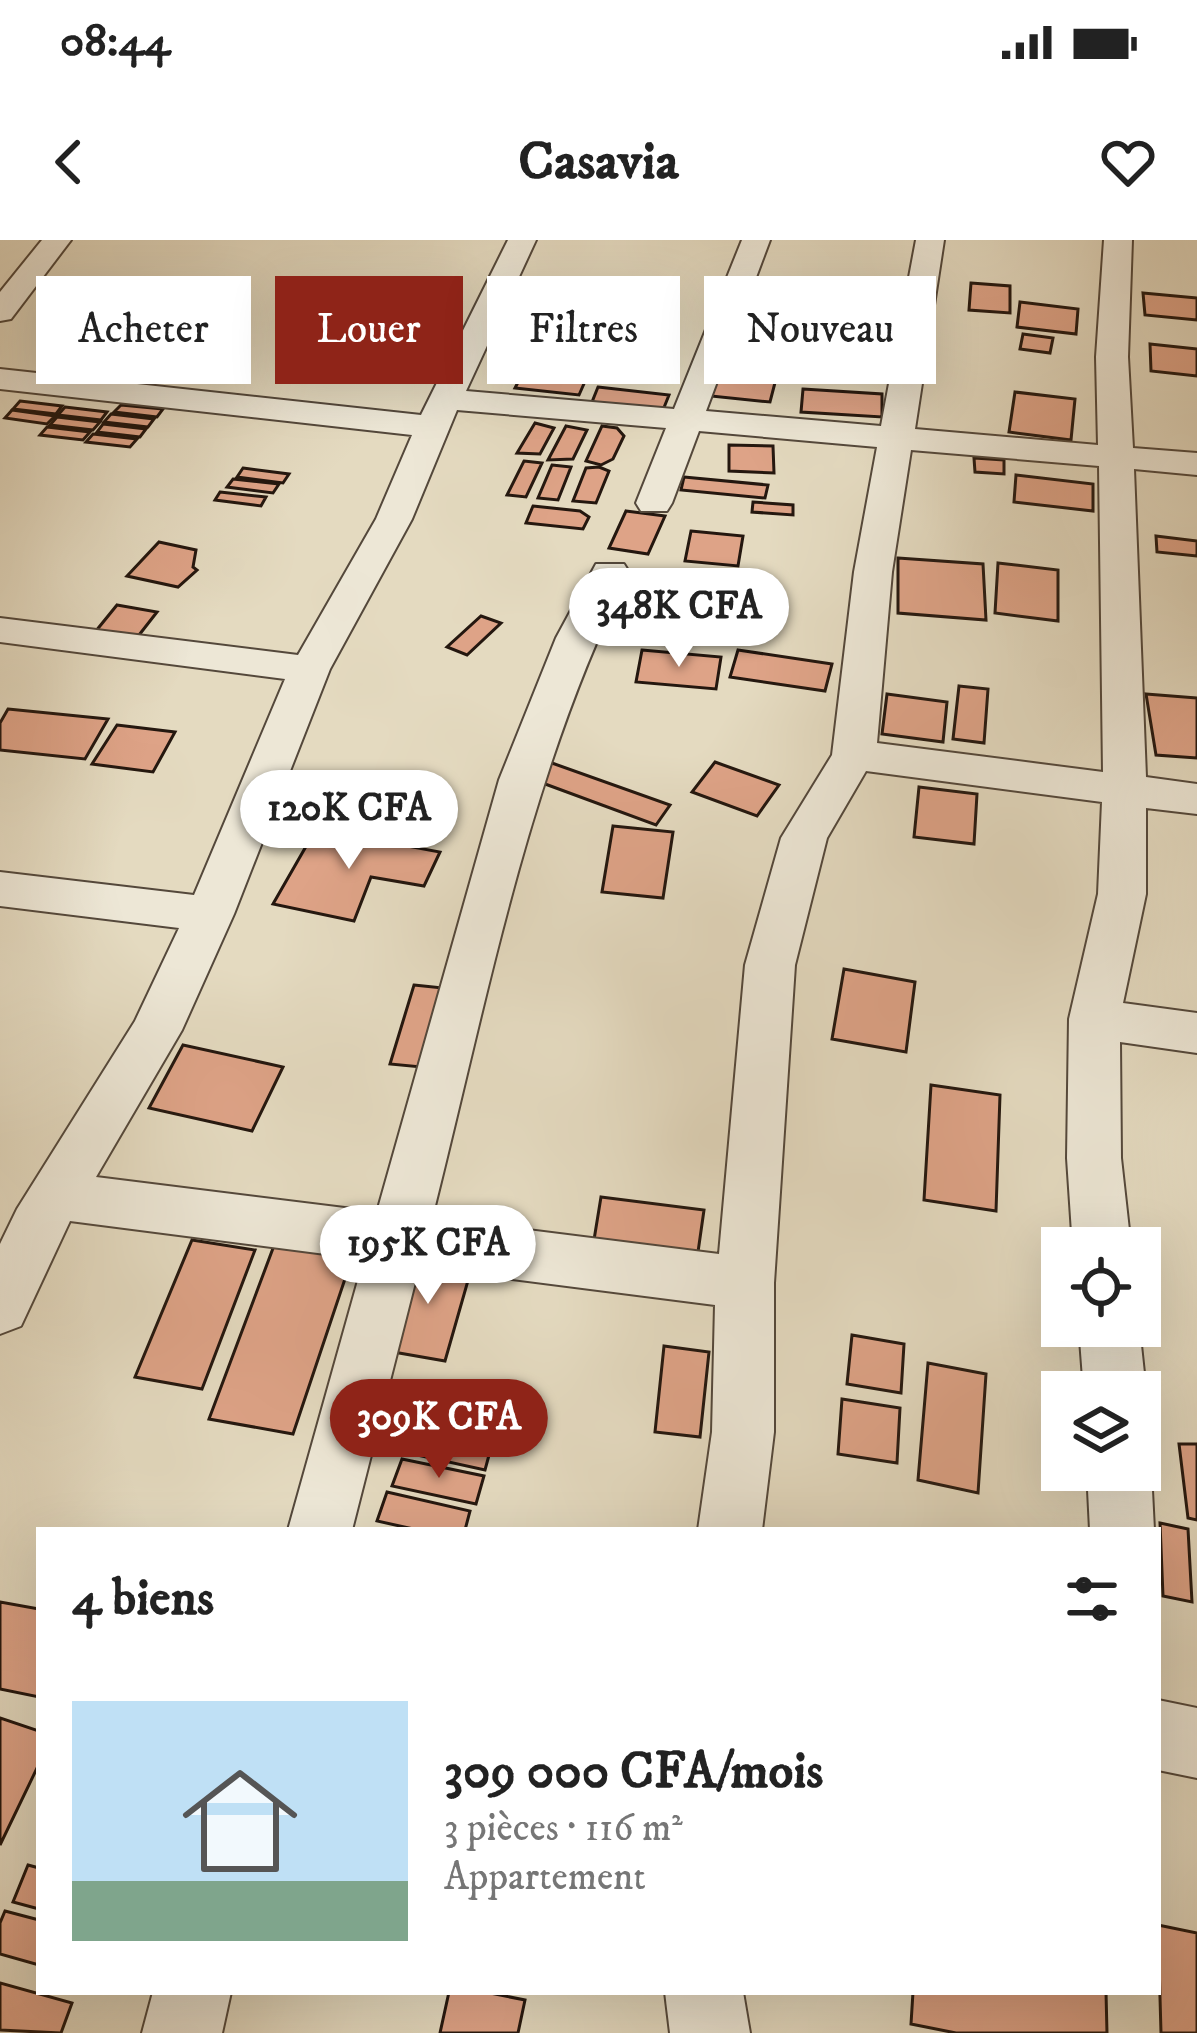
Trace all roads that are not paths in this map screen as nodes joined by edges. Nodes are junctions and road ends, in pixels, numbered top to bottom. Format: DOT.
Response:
graph roads {
  1 [pos="522,240"];
  2 [pos="757,240"];
  3 [pos="930,240"];
  4 [pos="1118,240"];
  5 [pos="52,248"];
  6 [pos="0,252"];
  7 [pos="0,312"];
  8 [pos="0,379"];
  9 [pos="439,413"];
  10 [pos="691,418"];
  11 [pos="896,438"];
  12 [pos="1119,455"];
  13 [pos="1197,464"];
  14 [pos="654,503"];
  15 [pos="610,572"];
  16 [pos="0,630"];
  17 [pos="310,669"];
  18 [pos="854,755"];
  19 [pos="1122,791"];
  20 [pos="1197,799"];
  21 [pos="0,889"];
  22 [pos="210,914"];
  23 [pos="1094,1019"];
  24 [pos="1197,1033"];
  25 [pos="32,1215"];
  26 [pos="1100,1227"];
  27 [pos="398,1236"];
  28 [pos="745,1283"];
  29 [pos="0,1307"];
  30 [pos="1120,1491"];
  31 [pos="321,1527"];
  32 [pos="730,1527"];
  33 [pos="1122,1527"];
  34 [pos="1161,1736"];
  35 [pos="1197,1743"];
  36 [pos="191,1995"];
  37 [pos="704,1995"];
  38 [pos="182,2033"];
  39 [pos="710,2033"];
  1 -- 9 [label="street"];
  2 -- 10 [label="street"];
  3 -- 11 [label="street"];
  4 -- 12 [label="street"];
  5 -- 6 [label="street"];
  5 -- 7 [label="street"];
  8 -- 9 [label="street"];
  9 -- 10 [label="street"];
  9 -- 17 [label="street"];
  10 -- 11 [label="street"];
  10 -- 14 [label="street"];
  11 -- 12 [label="street"];
  11 -- 18 [label="street"];
  12 -- 13 [label="street"];
  12 -- 19 [label="street"];
  15 -- 27 [label="street"];
  16 -- 17 [label="street"];
  17 -- 22 [label="street"];
  18 -- 19 [label="street"];
  18 -- 28 [label="street"];
  19 -- 20 [label="street"];
  19 -- 23 [label="street"];
  21 -- 22 [label="street"];
  22 -- 25 [label="street"];
  23 -- 24 [label="street"];
  23 -- 26 [label="street"];
  25 -- 27 [label="street"];
  25 -- 29 [label="street"];
  27 -- 28 [label="street"];
  27 -- 31 [label="street"];
  28 -- 32 [label="street"];
  30 -- 33 [label="street"];
  34 -- 35 [label="street"];
  36 -- 38 [label="street"];
  37 -- 39 [label="street"];
}
